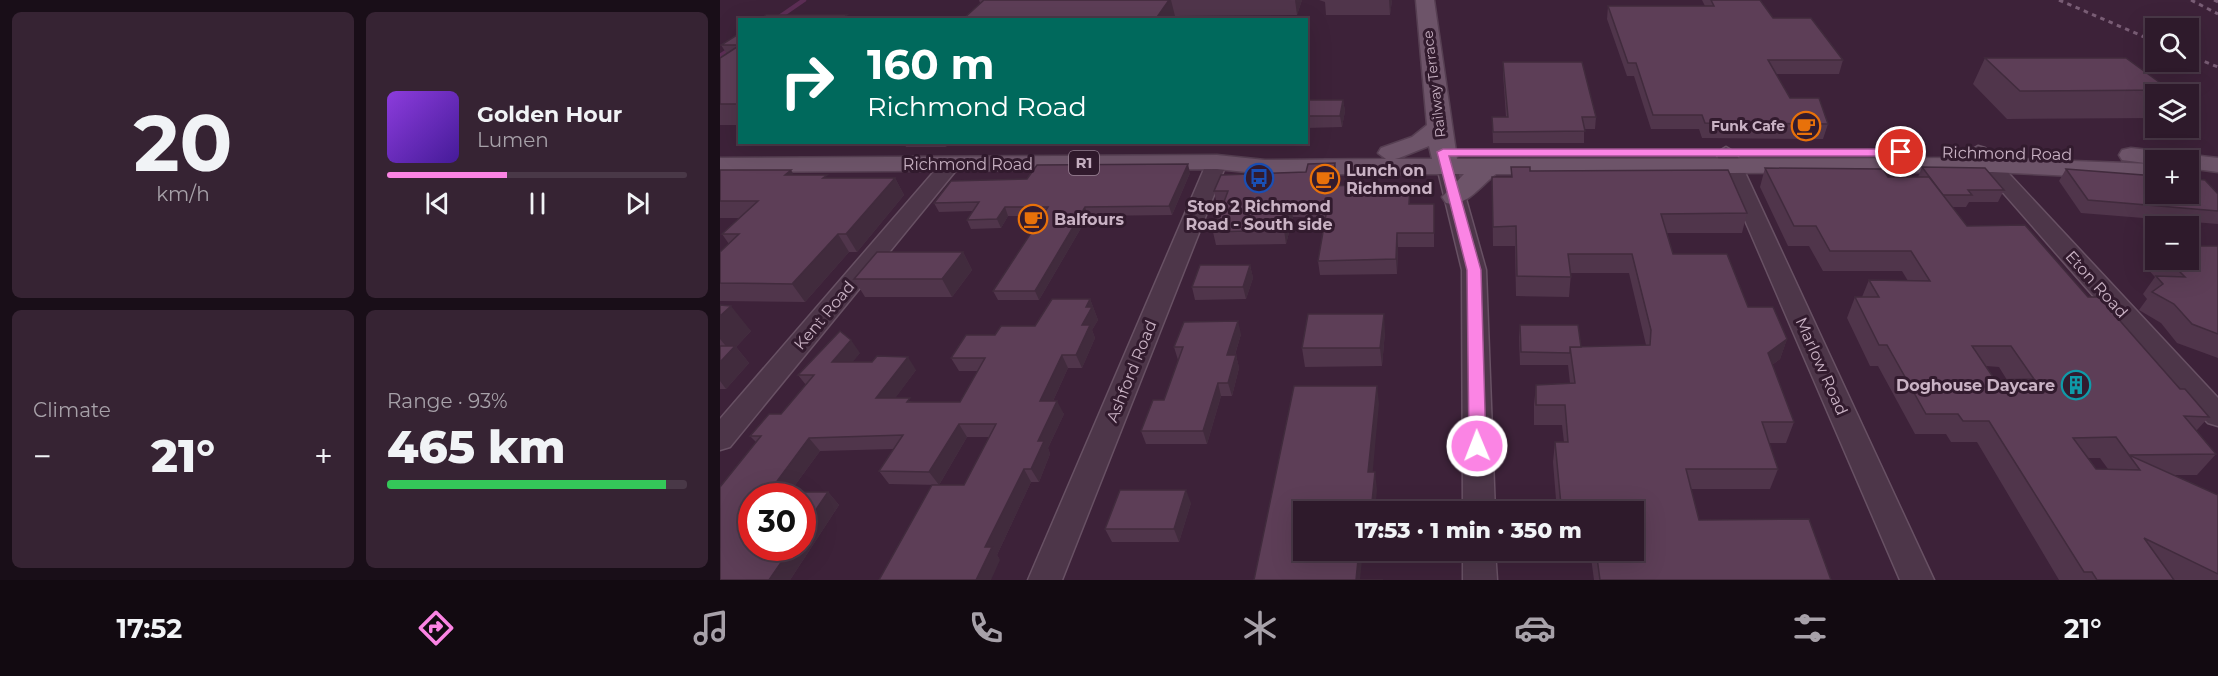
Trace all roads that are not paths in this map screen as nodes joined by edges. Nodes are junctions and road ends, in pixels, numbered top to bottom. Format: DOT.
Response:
graph roads {
  1 [pos="1425,0"];
  2 [pos="1442,145"];
  3 [pos="2145,157"];
  4 [pos="1985,159"];
  5 [pos="1486,160"];
  6 [pos="1729,160"];
  7 [pos="1216,162"];
  8 [pos="2199,163"];
  9 [pos="951,164"];
  10 [pos="720,165"];
  11 [pos="2218,165"];
  12 [pos="2145,171"];
  13 [pos="2199,177"];
  14 [pos="2218,180"];
  15 [pos="1455,197"];
  16 [pos="2218,415"];
  17 [pos="720,439"];
  18 [pos="1479,501"];
  19 [pos="1479,561"];
  20 [pos="1045,580"];
  21 [pos="1480,580"];
  22 [pos="1917,580"];
  1 -- 2 [label="main road, Railway Terrace"];
  2 -- 5 [label="main road, Richmond Road / R1"];
  2 -- 5 [label="main road"];
  2 -- 7 [label="main road, Richmond Road / R1"];
  2 -- 7 [label="main road, Richmond Road / R1"];
  2 -- 15 [label="street"];
  3 -- 4 [label="main road, Richmond Road / R1"];
  4 -- 6 [label="main road, Richmond Road / R1"];
  4 -- 12 [label="main road, Richmond Road / R1"];
  4 -- 16 [label="street, Eton Road"];
  5 -- 6 [label="main road, Richmond Road / R1"];
  5 -- 15 [label="main road"];
  6 -- 22 [label="street, Marlow Road"];
  7 -- 9 [label="main road, Richmond Road / R1"];
  7 -- 20 [label="street, Ashford Road"];
  8 -- 11 [label="main road, Richmond Road / R1"];
  9 -- 10 [label="main road, Richmond Road / R1"];
  9 -- 17 [label="street, Kent Road"];
  13 -- 14 [label="main road"];
  15 -- 18 [label="street"];
  19 -- 21 [label="street"];
}
